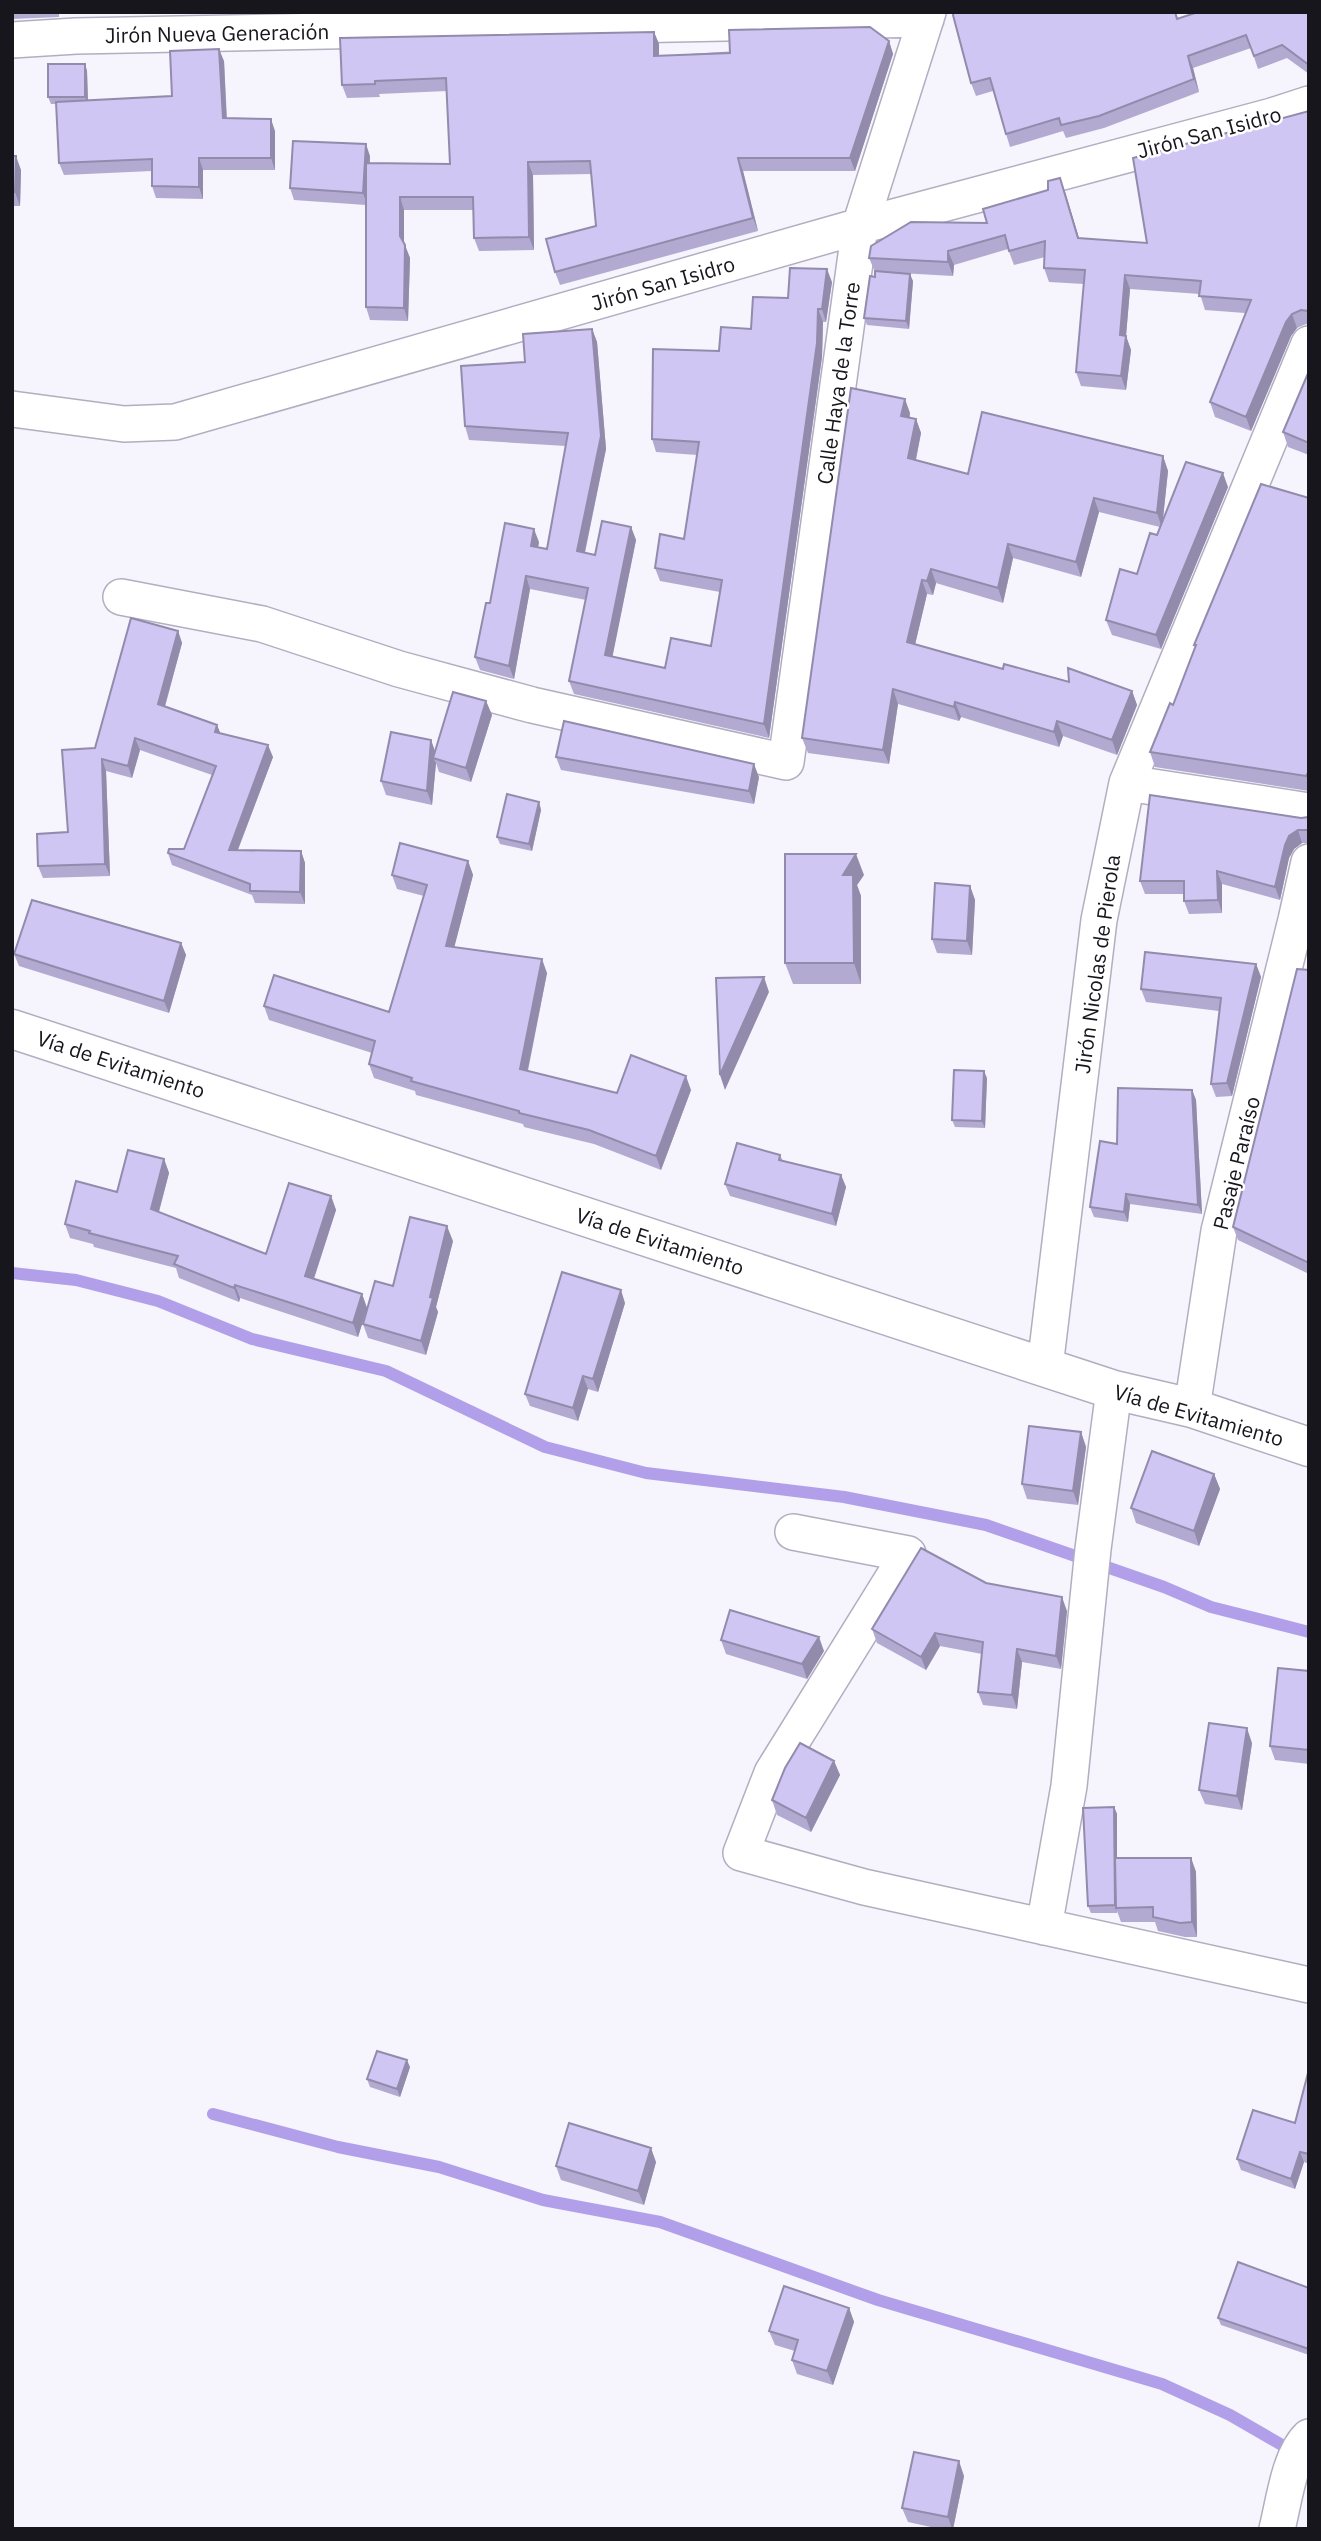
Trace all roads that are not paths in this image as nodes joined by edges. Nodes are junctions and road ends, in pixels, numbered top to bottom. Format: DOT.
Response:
graph roads {
  1 [pos="927,15"];
  2 [pos="12,40"];
  3 [pos="1309,104"];
  4 [pos="860,226"];
  5 [pos="1309,344"];
  6 [pos="12,409"];
  7 [pos="121,597"];
  8 [pos="1127,783"];
  9 [pos="1309,811"];
  10 [pos="1309,862"];
  11 [pos="1303,922"];
  12 [pos="12,1029"];
  13 [pos="1045,1367"];
  14 [pos="1114,1390"];
  15 [pos="1192,1408"];
  16 [pos="1309,1447"];
  17 [pos="793,1532"];
  18 [pos="1044,1927"];
  19 [pos="1309,1985"];
  20 [pos="1301,2449"];
  21 [pos="1277,2529"];
  1 -- 2 [label="street, Jirón Nueva Generación"];
  1 -- 4 [label="street, Calle Haya de la Torre"];
  3 -- 4 [label="street, Jirón San Isidro"];
  4 -- 6 [label="street, Jirón San Isidro"];
  4 -- 7 [label="street, Calle Haya de la Torre"];
  5 -- 8 [label="street, Jirón Nicolas de Pierola"];
  8 -- 9 [label="street"];
  8 -- 13 [label="street, Jirón Nicolas de Pierola"];
  10 -- 11 [label="street, Pasaje Paraíso"];
  11 -- 15 [label="street, Pasaje Paraíso"];
  12 -- 13 [label="highway, Vía de Evitamiento"];
  13 -- 14 [label="highway, Vía de Evitamiento"];
  14 -- 15 [label="highway, Vía de Evitamiento"];
  14 -- 18 [label="street"];
  15 -- 16 [label="highway, Vía de Evitamiento"];
  17 -- 18 [label="street"];
  18 -- 19 [label="street"];
  20 -- 21 [label="street"];
}
